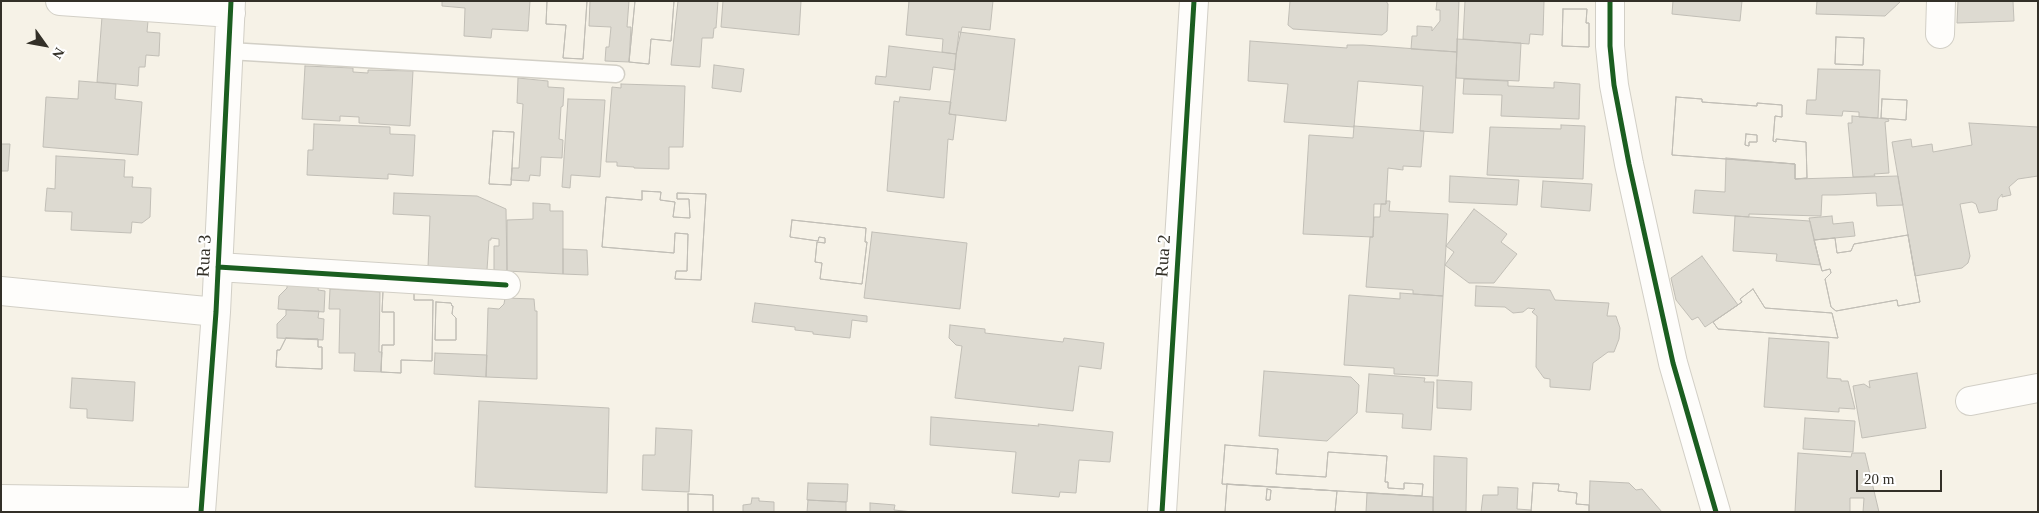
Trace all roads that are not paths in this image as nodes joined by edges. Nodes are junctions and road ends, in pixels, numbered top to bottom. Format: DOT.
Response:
graph roads {
  1 [pos="60,1"];
  2 [pos="1194,1"];
  3 [pos="1610,1"];
  4 [pos="1941,1"];
  5 [pos="231,7"];
  6 [pos="1940,34"];
  7 [pos="229,51"];
  8 [pos="616,74"];
  9 [pos="218,267"];
  10 [pos="506,285"];
  11 [pos="1,291"];
  12 [pos="216,312"];
  13 [pos="2038,388"];
  14 [pos="1970,402"];
  15 [pos="1,500"];
  16 [pos="201,507"];
  17 [pos="1162,512"];
  18 [pos="1716,512"];
  1 -- 5 [label="street"];
  2 -- 17 [label="street, Rua 2"];
  3 -- 18 [label="street"];
  4 -- 6 [label="street"];
  5 -- 7 [label="street, Rua 3"];
  7 -- 8 [label="lane"];
  7 -- 9 [label="street, Rua 3"];
  9 -- 10 [label="street"];
  9 -- 12 [label="street, Rua 3"];
  11 -- 12 [label="street"];
  12 -- 16 [label="street, Rua 3"];
  13 -- 14 [label="street"];
  15 -- 16 [label="street"];
}
